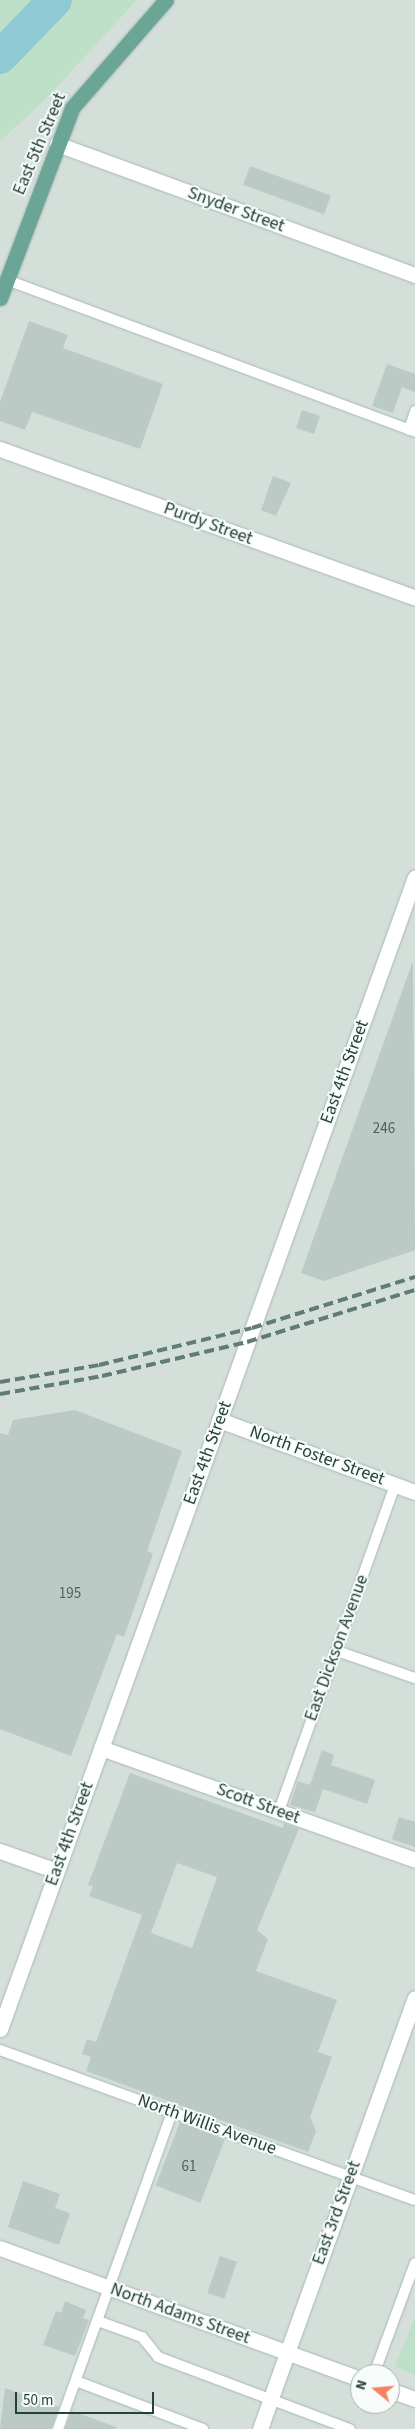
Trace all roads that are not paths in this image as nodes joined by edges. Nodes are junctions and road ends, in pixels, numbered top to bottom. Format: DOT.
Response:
graph roads {
  1 [pos="166,0"];
  2 [pos="57,144"];
  3 [pos="415,275"];
  4 [pos="7,280"];
  5 [pos="0,298"];
  6 [pos="415,411"];
  7 [pos="412,431"];
  8 [pos="0,449"];
  9 [pos="415,598"];
  10 [pos="415,877"];
  11 [pos="219,1420"];
  12 [pos="395,1485"];
  13 [pos="415,1492"];
  14 [pos="337,1651"];
  15 [pos="415,1678"];
  16 [pos="101,1748"];
  17 [pos="279,1811"];
  18 [pos="0,1851"];
  19 [pos="415,1860"];
  20 [pos="57,1871"];
  21 [pos="415,1998"];
  22 [pos="411,2019"];
  23 [pos="0,2029"];
  24 [pos="0,2050"];
  25 [pos="172,2113"];
  26 [pos="351,2176"];
  27 [pos="415,2200"];
  28 [pos="0,2248"];
  29 [pos="415,2263"];
  30 [pos="110,2288"];
  31 [pos="98,2321"];
  32 [pos="287,2353"];
  33 [pos="378,2364"];
  34 [pos="350,2375"];
  35 [pos="76,2381"];
  36 [pos="400,2394"];
  37 [pos="415,2399"];
  38 [pos="270,2400"];
  39 [pos="58,2429"];
  40 [pos="203,2429"];
  41 [pos="260,2429"];
  42 [pos="350,2429"];
  1 -- 2 [label="main road, East 5th Street"];
  2 -- 3 [label="street, Snyder Street"];
  2 -- 4 [label="main road, East 5th Street"];
  4 -- 5 [label="main road, East 5th Street"];
  4 -- 7 [label="lane"];
  6 -- 7 [label="lane"];
  8 -- 9 [label="street, Purdy Street"];
  10 -- 11 [label="street, East 4th Street"];
  11 -- 12 [label="street, North Foster Street"];
  11 -- 16 [label="street, East 4th Street"];
  12 -- 13 [label="street, North Foster Street"];
  12 -- 14 [label="lane, East Dickson Avenue"];
  14 -- 15 [label="lane"];
  14 -- 17 [label="lane, East Dickson Avenue"];
  16 -- 17 [label="street, Scott Street"];
  16 -- 20 [label="street, East 4th Street"];
  17 -- 19 [label="street, Scott Street"];
  18 -- 20 [label="street"];
  20 -- 23 [label="street, East 4th Street"];
  21 -- 22 [label="street, East 3rd Street"];
  22 -- 26 [label="street, East 3rd Street"];
  24 -- 25 [label="lane, North Willis Avenue"];
  25 -- 26 [label="lane, North Willis Avenue"];
  25 -- 30 [label="lane"];
  26 -- 27 [label="lane, North Willis Avenue"];
  26 -- 32 [label="street, East 3rd Street"];
  28 -- 30 [label="street, North Adams Street"];
  29 -- 33 [label="lane"];
  30 -- 31 [label="lane"];
  30 -- 32 [label="street, North Adams Street"];
  31 -- 35 [label="lane"];
  31 -- 38 [label="lane"];
  32 -- 34 [label="street, North Adams Street"];
  32 -- 38 [label="street, East 3rd Street"];
  35 -- 39 [label="lane"];
  35 -- 40 [label="lane"];
  36 -- 37 [label="street"];
  38 -- 41 [label="street, East 3rd Street"];
  38 -- 42 [label="lane"];
}
